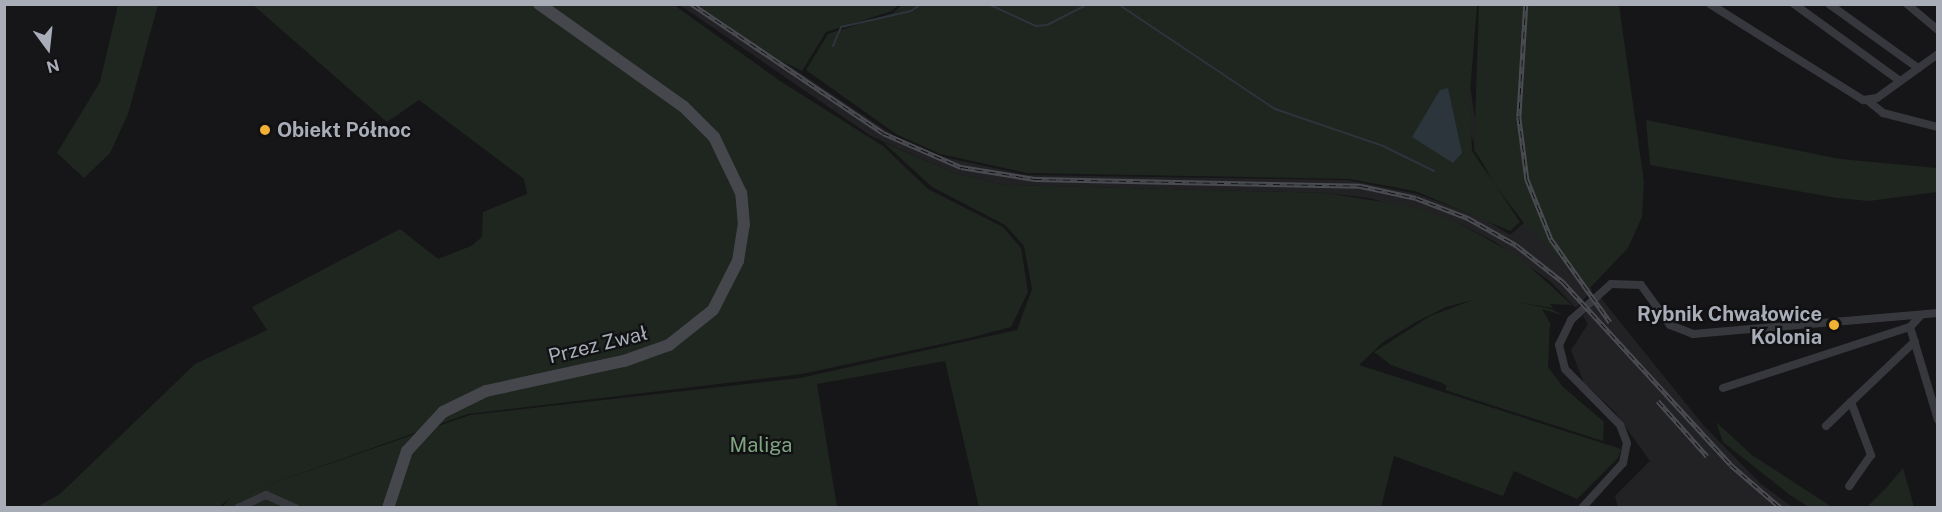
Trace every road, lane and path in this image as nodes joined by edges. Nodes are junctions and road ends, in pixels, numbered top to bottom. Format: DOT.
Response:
graph roads {
  1 [pos="539,4"];
  2 [pos="1710,4"];
  3 [pos="1794,4"];
  4 [pos="1829,4"];
  5 [pos="1907,4"];
  6 [pos="1938,30"];
  7 [pos="1938,54"];
  8 [pos="1918,68"];
  9 [pos="1900,81"];
  10 [pos="1867,100"];
  11 [pos="1938,127"];
  12 [pos="1938,313"];
  13 [pos="1921,315"];
  14 [pos="1910,327"];
  15 [pos="1915,340"];
  16 [pos="1722,388"];
  17 [pos="1851,402"];
  18 [pos="1938,420"];
  19 [pos="1826,426"];
  20 [pos="1849,486"];
  21 [pos="238,507"];
  22 [pos="295,507"];
  23 [pos="388,507"];
  24 [pos="1582,507"];
  1 -- 23 [label="street, Przez Zwał"];
  2 -- 10 [label="street"];
  3 -- 9 [label="street"];
  4 -- 8 [label="street"];
  5 -- 6 [label="street"];
  7 -- 8 [label="street"];
  8 -- 9 [label="street"];
  9 -- 10 [label="street"];
  10 -- 11 [label="street"];
  12 -- 13 [label="street"];
  13 -- 14 [label="street"];
  13 -- 24 [label="street"];
  14 -- 15 [label="street"];
  14 -- 16 [label="street"];
  15 -- 17 [label="street"];
  15 -- 18 [label="street"];
  17 -- 19 [label="street"];
  17 -- 20 [label="street"];
  21 -- 22 [label="street"];
}
